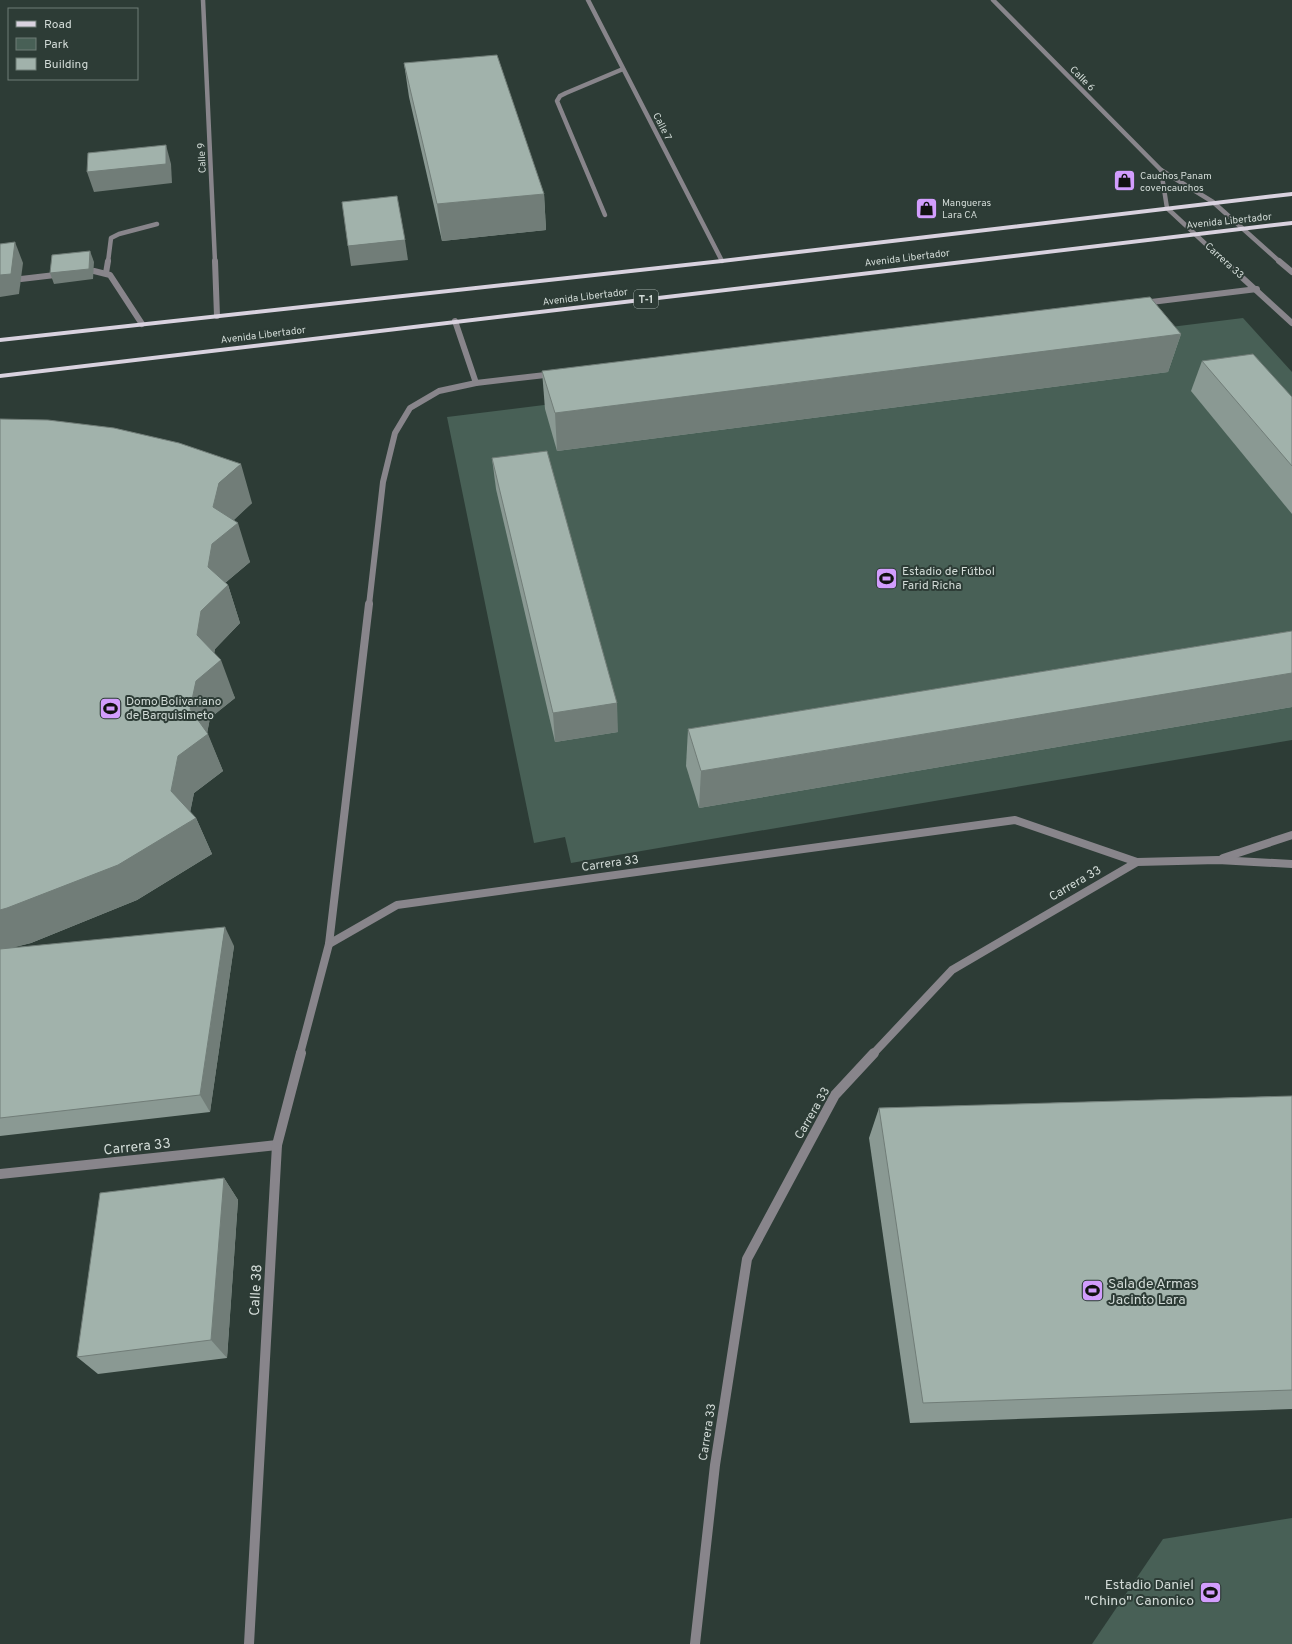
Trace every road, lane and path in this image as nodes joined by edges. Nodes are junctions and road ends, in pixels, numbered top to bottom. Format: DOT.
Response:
graph roads {
  1 [pos="203,0"];
  2 [pos="588,0"];
  3 [pos="993,0"];
  4 [pos="624,69"];
  5 [pos="1161,170"];
  6 [pos="1292,194"];
  7 [pos="1213,202"];
  8 [pos="1168,208"];
  9 [pos="605,215"];
  10 [pos="1292,223"];
  11 [pos="157,224"];
  12 [pos="1242,228"];
  13 [pos="1196,233"];
  14 [pos="722,261"];
  15 [pos="94,271"];
  16 [pos="1292,272"];
  17 [pos="106,273"];
  18 [pos="55,275"];
  19 [pos="21,279"];
  20 [pos="1257,289"];
  21 [pos="1139,304"];
  22 [pos="217,316"];
  23 [pos="455,321"];
  24 [pos="1292,323"];
  25 [pos="142,324"];
  26 [pos="0,340"];
  27 [pos="563,373"];
  28 [pos="0,376"];
  29 [pos="476,383"];
  30 [pos="1292,835"];
  31 [pos="1218,860"];
  32 [pos="1137,862"];
  33 [pos="1292,864"];
  34 [pos="329,944"];
  35 [pos="277,1145"];
  36 [pos="0,1174"];
  37 [pos="249,1644"];
  38 [pos="695,1644"];
  1 -- 22 [label="street, Calle 9"];
  2 -- 4 [label="street, Calle 7"];
  3 -- 5 [label="street, Calle 6"];
  4 -- 9 [label="street"];
  4 -- 14 [label="street, Calle 7"];
  5 -- 7 [label="street"];
  5 -- 8 [label="street"];
  6 -- 7 [label="main road, Avenida Libertador"];
  7 -- 8 [label="main road, Avenida Libertador"];
  7 -- 12 [label="street"];
  8 -- 13 [label="street, Carrera 33"];
  8 -- 14 [label="main road, Avenida Libertador"];
  10 -- 12 [label="main road, Avenida Libertador / T-1"];
  11 -- 17 [label="street"];
  12 -- 13 [label="main road, Avenida Libertador / T-1"];
  12 -- 16 [label="street"];
  13 -- 20 [label="street, Carrera 33"];
  13 -- 23 [label="main road, Avenida Libertador / T-1"];
  14 -- 22 [label="main road, Avenida Libertador"];
  15 -- 17 [label="street"];
  17 -- 25 [label="street"];
  18 -- 19 [label="street"];
  20 -- 21 [label="street"];
  20 -- 24 [label="street, Carrera 33"];
  22 -- 25 [label="main road, Avenida Libertador"];
  23 -- 28 [label="main road, Avenida Libertador / T-1"];
  23 -- 29 [label="street"];
  25 -- 26 [label="main road, Avenida Libertador"];
  27 -- 29 [label="street, Calle 38"];
  29 -- 34 [label="street, Calle 38"];
  30 -- 31 [label="street"];
  31 -- 32 [label="street"];
  31 -- 33 [label="street"];
  32 -- 34 [label="street, Carrera 33"];
  32 -- 38 [label="street, Carrera 33"];
  34 -- 35 [label="street, Calle 38"];
  35 -- 36 [label="street, Carrera 33"];
  35 -- 37 [label="street, Calle 38"];
}
